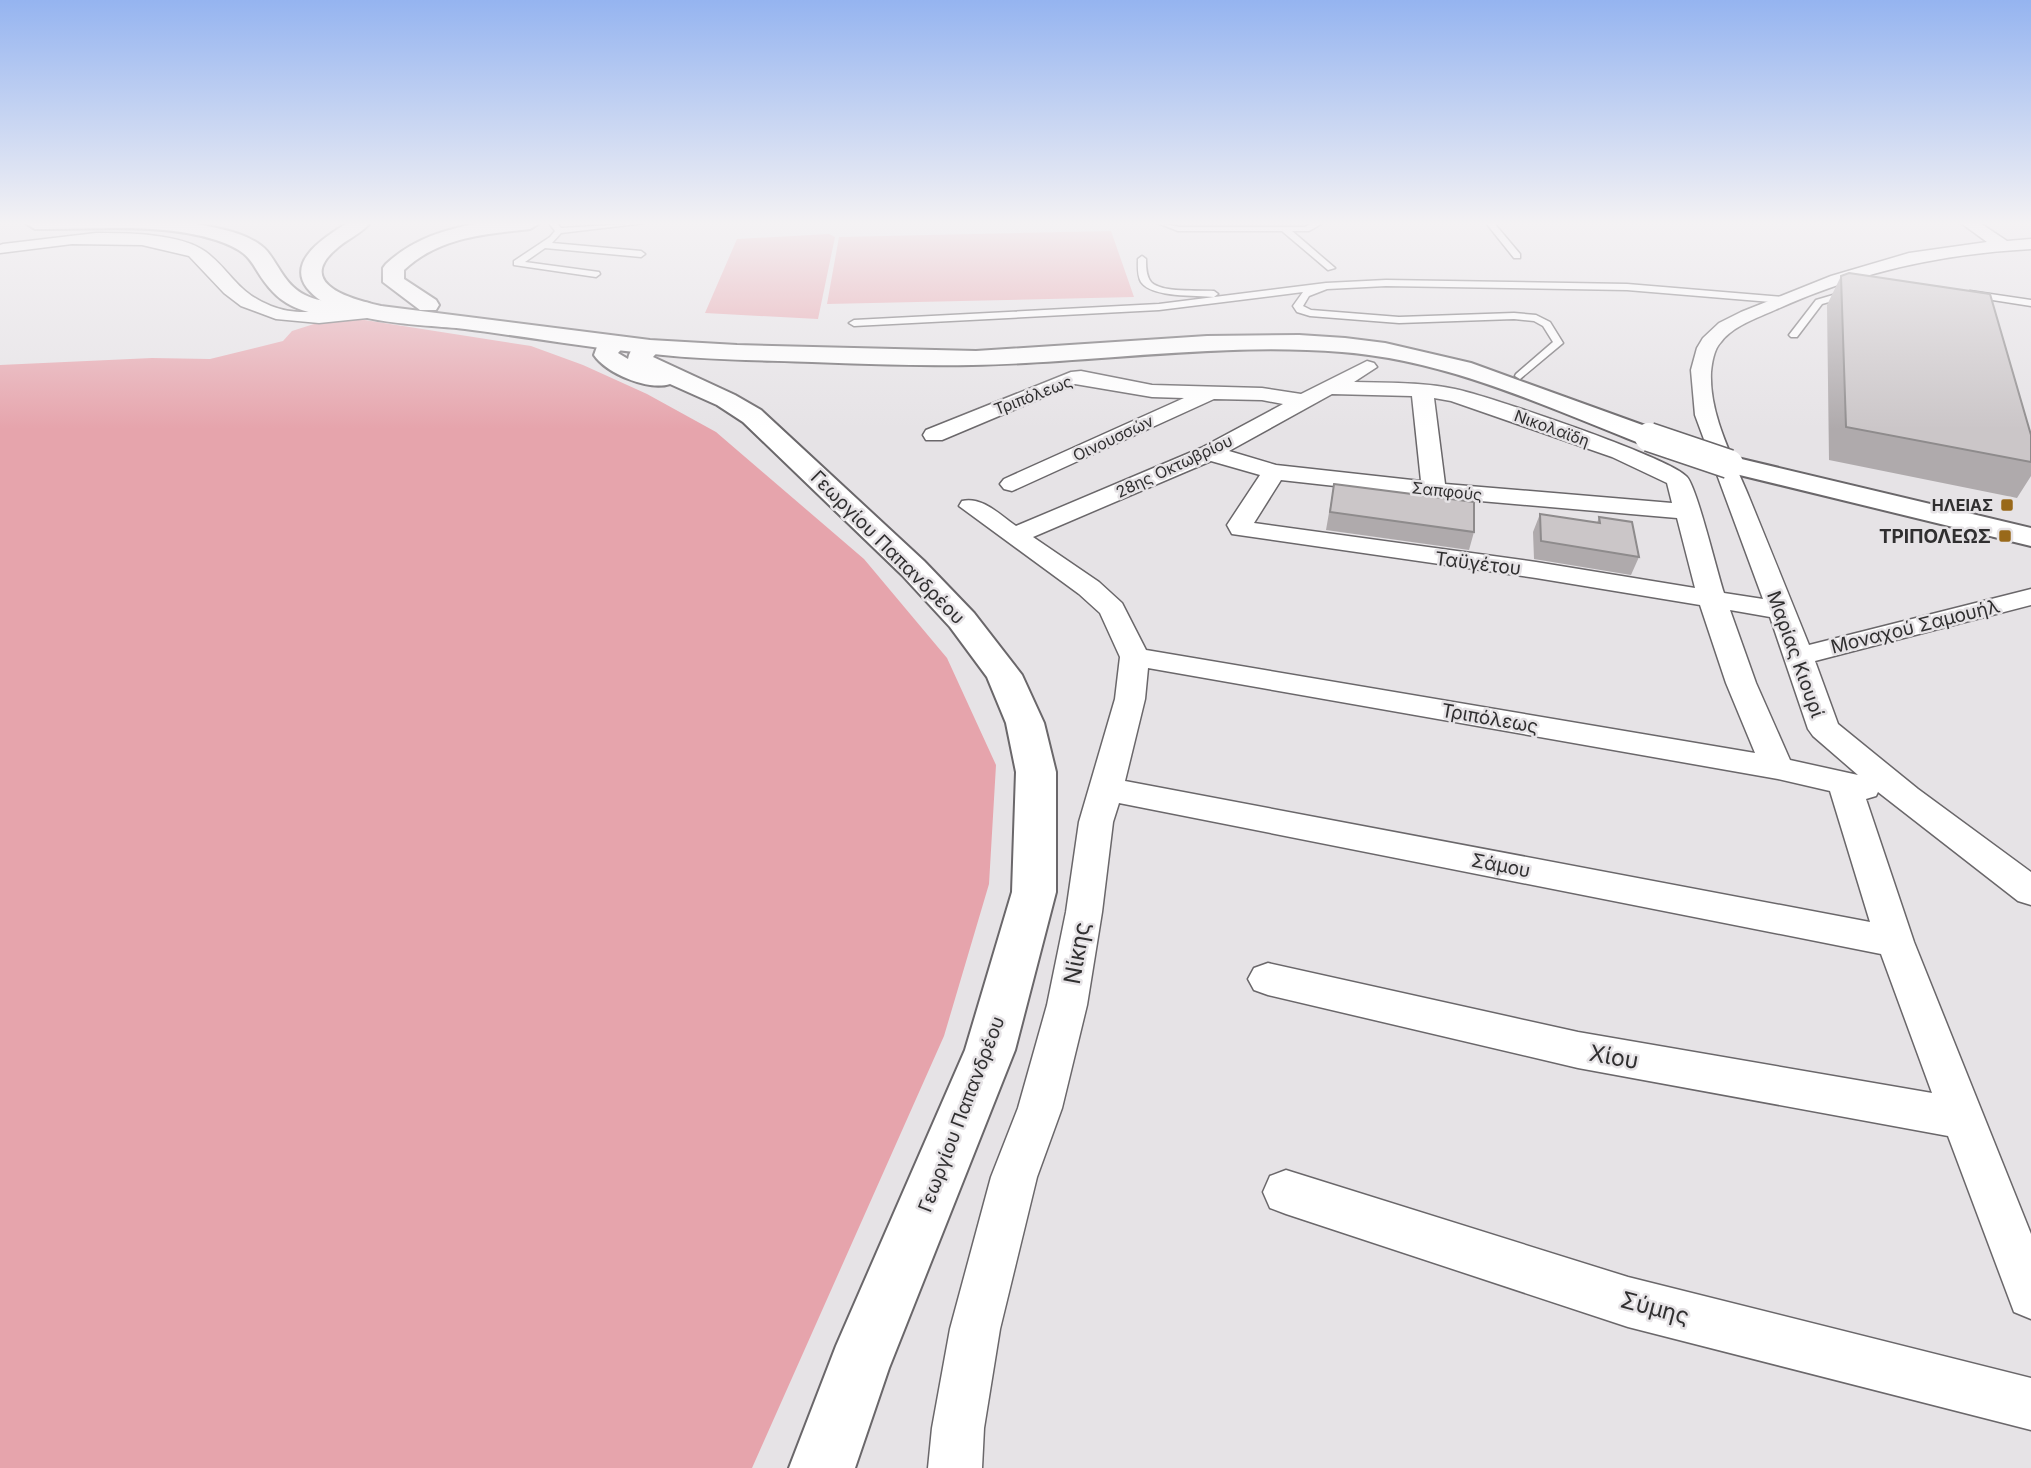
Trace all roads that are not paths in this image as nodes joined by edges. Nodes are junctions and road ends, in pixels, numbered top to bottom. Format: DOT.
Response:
graph roads {
  1 [pos="234,292"];
  2 [pos="284,292"];
  3 [pos="324,292"];
  4 [pos="367,292"];
  5 [pos="408,292"];
  6 [pos="1181,292"];
  7 [pos="1281,292"];
  8 [pos="1312,292"];
  9 [pos="1688,292"];
  10 [pos="1808,292"];
  11 [pos="1858,292"];
  12 [pos="1963,293"];
  13 [pos="1244,296"];
  14 [pos="1783,300"];
  15 [pos="2031,303"];
  16 [pos="428,305"];
  17 [pos="369,309"];
  18 [pos="855,323"];
  19 [pos="495,326"];
  20 [pos="1794,335"];
  21 [pos="615,343"];
  22 [pos="650,347"];
  23 [pos="719,352"];
  24 [pos="1367,367"];
  25 [pos="626,369"];
  26 [pos="1520,376"];
  27 [pos="684,381"];
  28 [pos="1329,388"];
  29 [pos="1422,390"];
  30 [pos="1213,392"];
  31 [pos="1303,401"];
  32 [pos="1655,432"];
  33 [pos="934,435"];
  34 [pos="1209,453"];
  35 [pos="1732,458"];
  36 [pos="1274,472"];
  37 [pos="1012,484"];
  38 [pos="1434,490"];
  39 [pos="971,506"];
  40 [pos="1688,512"];
  41 [pos="2031,521"];
  42 [pos="1014,536"];
  43 [pos="2031,537"];
  44 [pos="2031,597"];
  45 [pos="1712,599"];
  46 [pos="1780,610"];
  47 [pos="1799,656"];
  48 [pos="1135,657"];
  49 [pos="1778,768"];
  50 [pos="1844,783"];
  51 [pos="1106,789"];
  52 [pos="1906,797"];
  53 [pos="2031,891"];
  54 [pos="1895,942"];
  55 [pos="1268,979"];
  56 [pos="1964,1119"];
  57 [pos="1286,1192"];
  58 [pos="2031,1295"];
  59 [pos="2031,1404"];
  60 [pos="822,1468"];
  61 [pos="955,1468"];
  1 -- 17 [label="street"];
  2 -- 17 [label="main road"];
  3 -- 17 [label="main road"];
  4 -- 16 [label="main road"];
  5 -- 16 [label="main road"];
  6 -- 13 [label="lane"];
  7 -- 13 [label="lane"];
  8 -- 26 [label="lane"];
  9 -- 14 [label="lane"];
  10 -- 14 [label="street, Μαρίας Κιουρί"];
  11 -- 20 [label="lane"];
  12 -- 15 [label="lane"];
  13 -- 18 [label="lane"];
  14 -- 46 [label="street, Μαρίας Κιουρί"];
  16 -- 26 [label="main road"];
  17 -- 19 [label="main road"];
  19 -- 21 [label="main road"];
  19 -- 25 [label="main road, Γεωργίου Παπανδρέου"];
  21 -- 22 [label="main road"];
  21 -- 25 [label="main road"];
  22 -- 23 [label="main road"];
  22 -- 27 [label="main road, Γεωργίου Παπανδρέου"];
  23 -- 27 [label="main road"];
  23 -- 32 [label="main road"];
  24 -- 28 [label="street, 28ης Οκτωβρίου"];
  25 -- 27 [label="main road, Γεωργίου Παπανδρέου"];
  26 -- 32 [label="main road"];
  27 -- 60 [label="main road, Γεωργίου Παπανδρέου"];
  28 -- 29 [label="street"];
  28 -- 31 [label="street, 28ης Οκτωβρίου"];
  29 -- 38 [label="street"];
  29 -- 40 [label="street, Νικολαϊδη"];
  30 -- 31 [label="street, Τριπόλεως"];
  30 -- 33 [label="street, Τριπόλεως"];
  30 -- 37 [label="street, Οινουσσών"];
  31 -- 34 [label="street, 28ης Οκτωβρίου"];
  32 -- 35 [label="main road, bridge"];
  34 -- 36 [label="street, Σαπφούς"];
  34 -- 42 [label="street, 28ης Οκτωβρίου"];
  35 -- 41 [label="main road"];
  35 -- 43 [label="main road"];
  36 -- 38 [label="street, Σαπφούς"];
  36 -- 45 [label="street, Ταϋγέτου"];
  38 -- 40 [label="street, Σαπφούς"];
  39 -- 42 [label="street"];
  40 -- 45 [label="street"];
  42 -- 48 [label="street"];
  44 -- 47 [label="street, Μοναχού Σαμουήλ"];
  45 -- 46 [label="street, Ταϋγέτου"];
  45 -- 49 [label="street"];
  46 -- 47 [label="street, Μαρίας Κιουρί"];
  47 -- 52 [label="street, Μαρίας Κιουρί"];
  48 -- 49 [label="street, Τριπόλεως"];
  48 -- 51 [label="street, Νίκης"];
  49 -- 50 [label="street, Τριπόλεως"];
  50 -- 52 [label="street"];
  50 -- 54 [label="street"];
  51 -- 54 [label="street, Σάμου"];
  51 -- 61 [label="street, Νίκης"];
  52 -- 53 [label="street"];
  54 -- 56 [label="street"];
  55 -- 56 [label="street, Χίου"];
  56 -- 58 [label="street"];
  57 -- 59 [label="street, Σύμης"];
}
